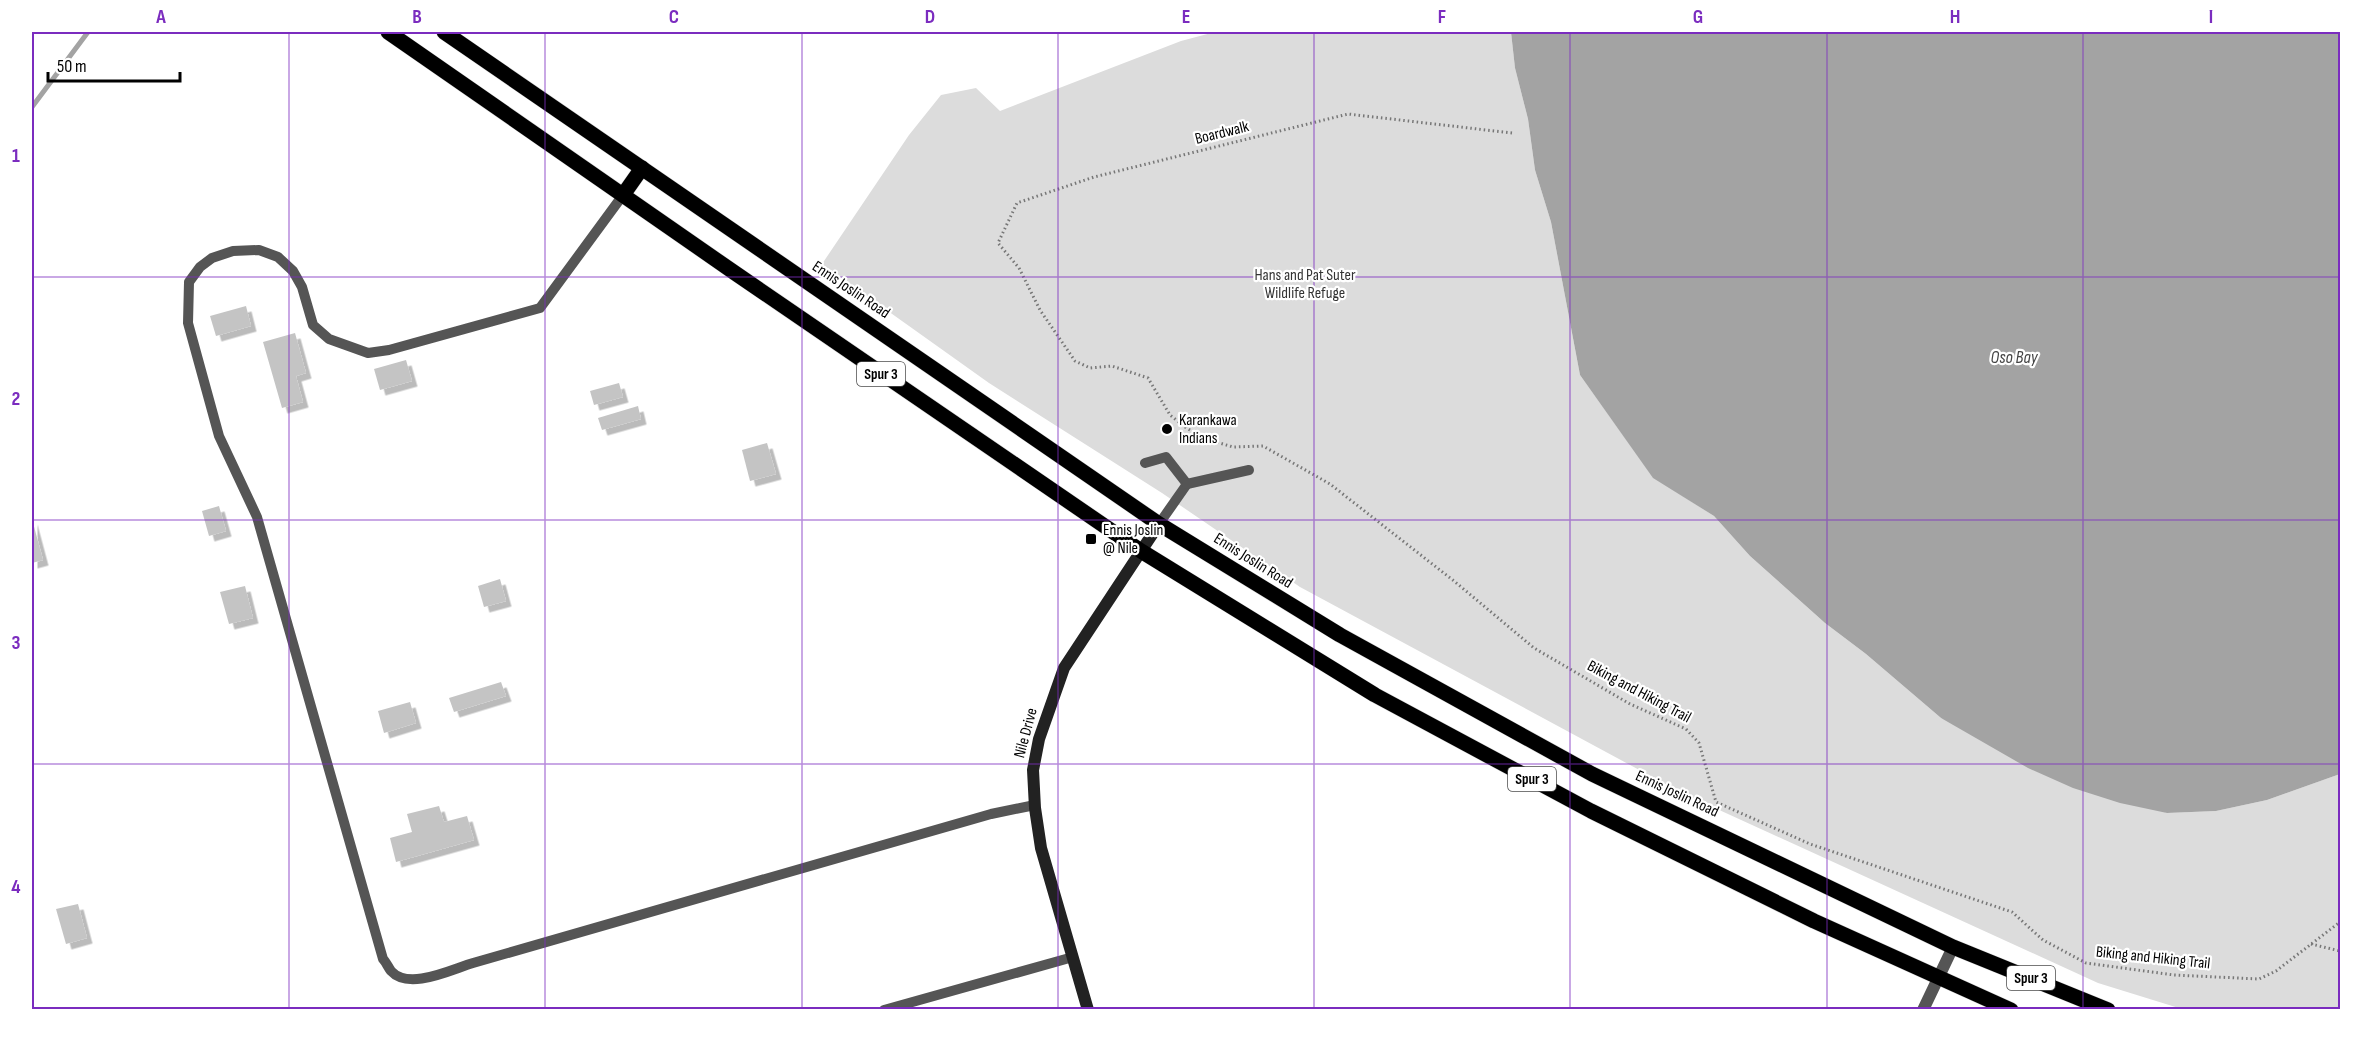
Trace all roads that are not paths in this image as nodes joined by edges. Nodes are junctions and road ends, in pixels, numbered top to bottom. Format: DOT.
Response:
graph roads {
  1 [pos="388,32"];
  2 [pos="444,32"];
  3 [pos="642,168"];
  4 [pos="623,195"];
  5 [pos="1145,463"];
  6 [pos="1249,470"];
  7 [pos="1187,483"];
  8 [pos="1159,524"];
  9 [pos="1141,551"];
  10 [pos="1035,805"];
  11 [pos="1953,946"];
  12 [pos="1073,957"];
  13 [pos="1938,977"];
  14 [pos="884,1010"];
  15 [pos="1088,1010"];
  16 [pos="1923,1010"];
  17 [pos="2011,1010"];
  18 [pos="2108,1010"];
  1 -- 4 [label="main road, Spur 3"];
  2 -- 3 [label="main road, Ennis Joslin Road / Spur 3"];
  3 -- 4 [label="main road"];
  3 -- 8 [label="main road, Ennis Joslin Road / Spur 3"];
  4 -- 9 [label="main road, Spur 3"];
  4 -- 10 [label="lane"];
  5 -- 7 [label="lane"];
  6 -- 7 [label="lane"];
  7 -- 8 [label="lane"];
  8 -- 9 [label="main road, Nile Drive"];
  8 -- 11 [label="main road, Ennis Joslin Road / Spur 3"];
  9 -- 10 [label="main road, Nile Drive"];
  9 -- 13 [label="main road, Spur 3"];
  10 -- 12 [label="main road, Nile Drive"];
  11 -- 13 [label="street"];
  11 -- 18 [label="main road, Ennis Joslin Road / Spur 3"];
  12 -- 14 [label="lane"];
  12 -- 15 [label="main road, Nile Drive"];
  13 -- 16 [label="street"];
  13 -- 17 [label="main road, Spur 3"];
}
